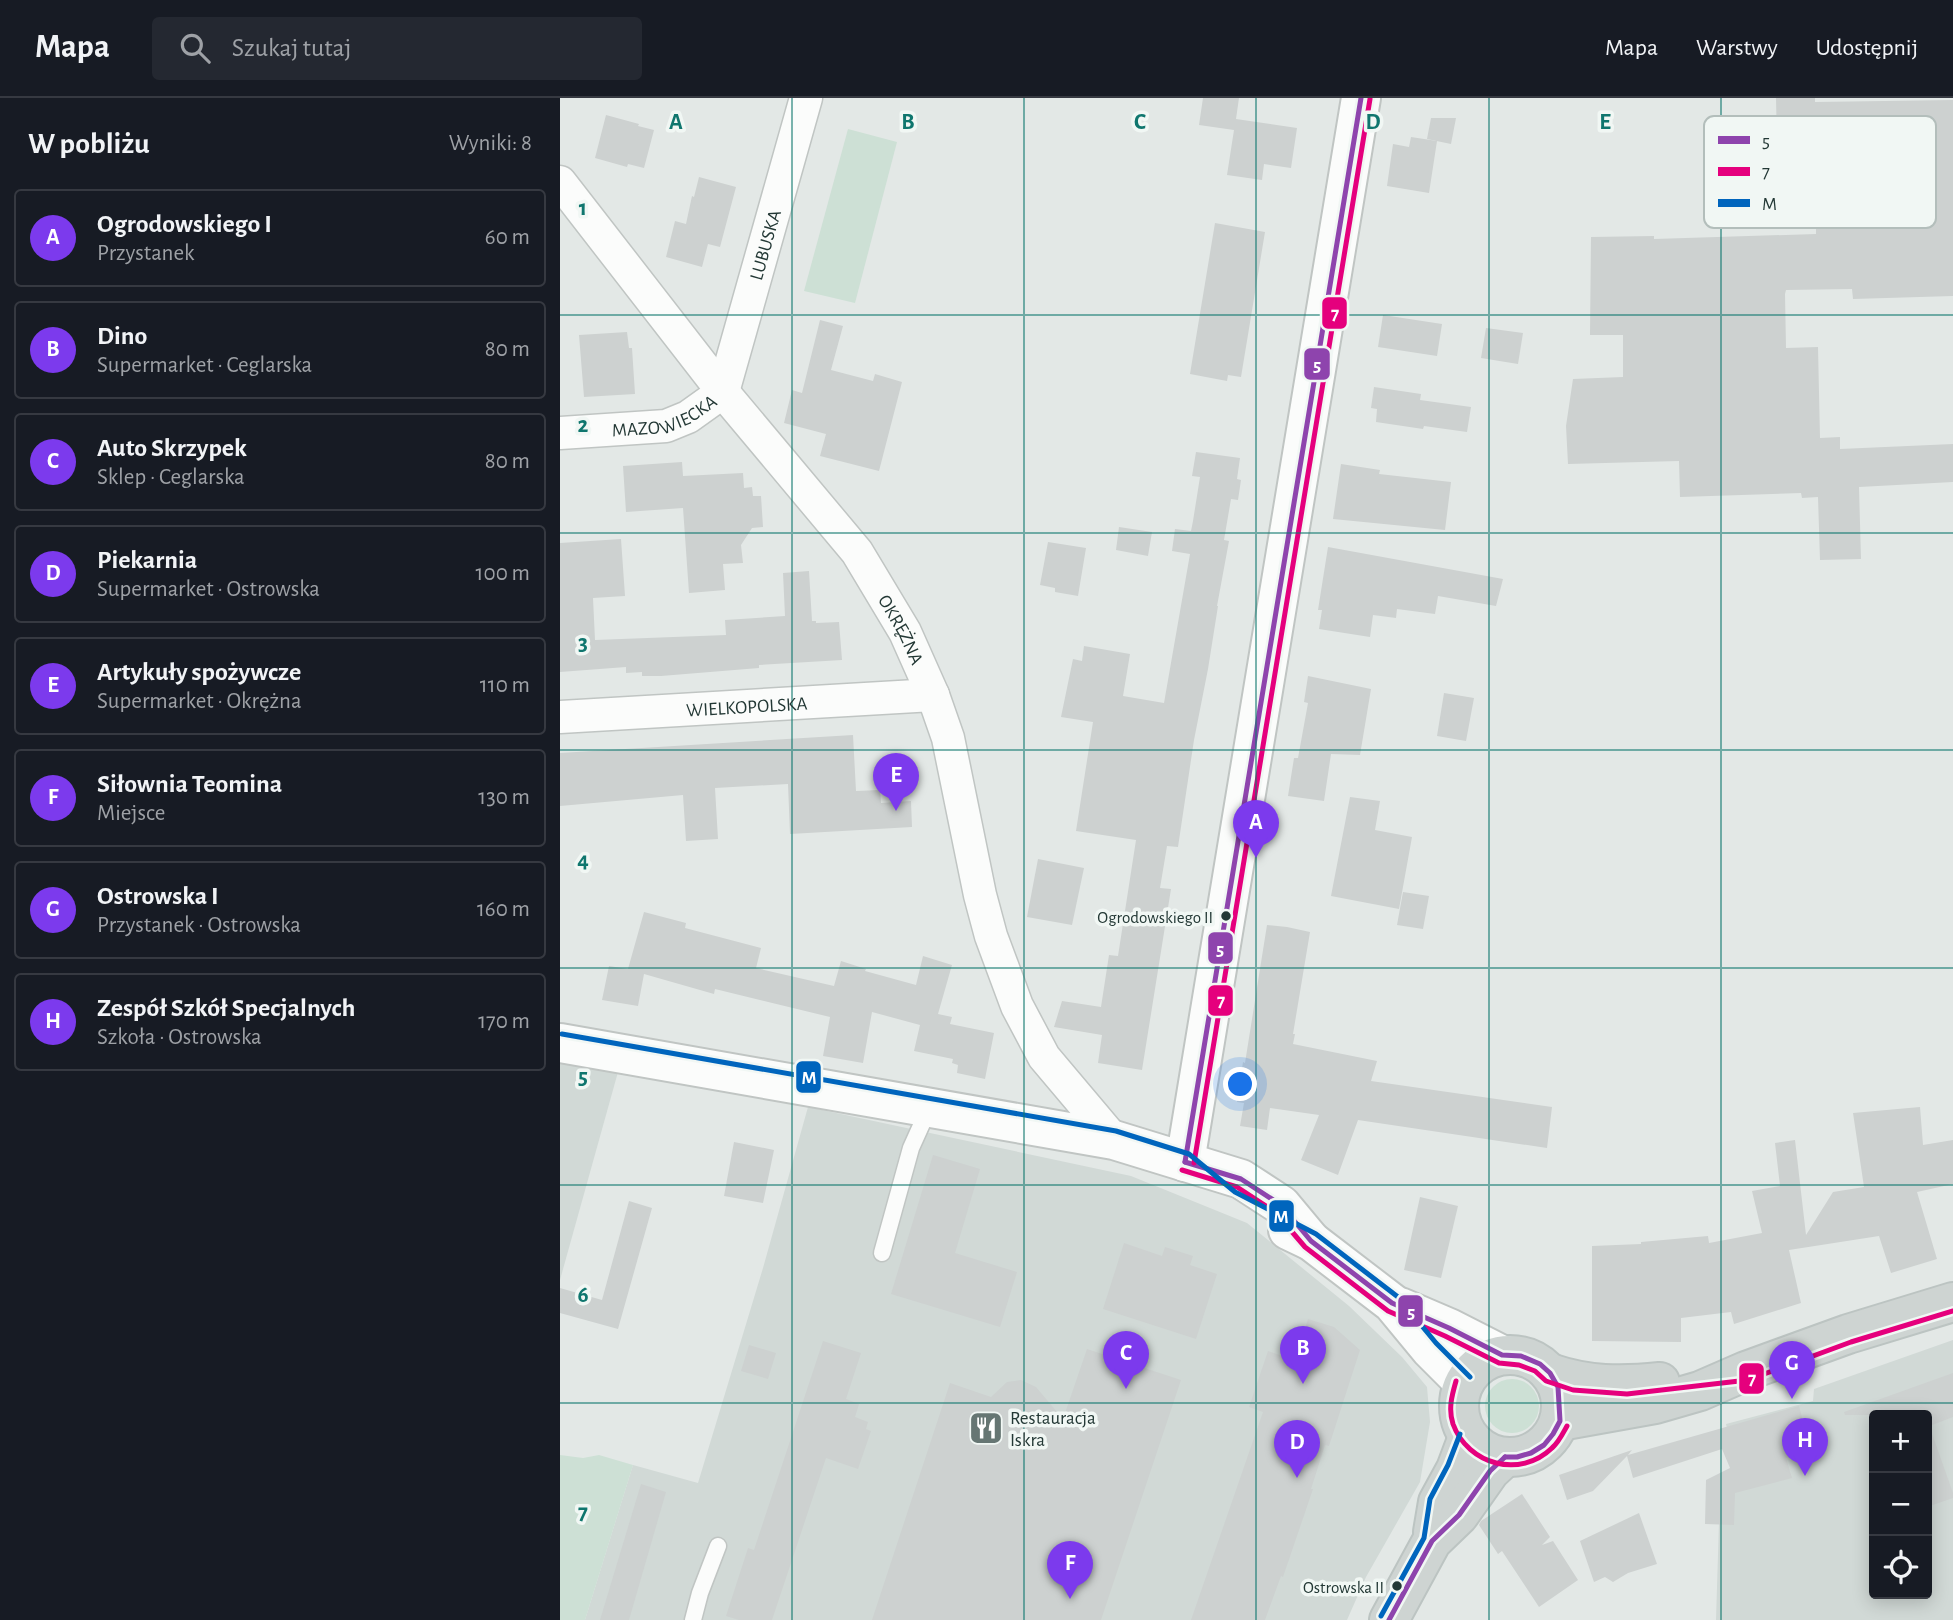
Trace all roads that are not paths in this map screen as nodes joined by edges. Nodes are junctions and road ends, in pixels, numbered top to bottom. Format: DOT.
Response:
graph roads {
  1 [pos="806,98"];
  2 [pos="1362,98"];
  3 [pos="560,182"];
  4 [pos="723,392"];
  5 [pos="560,433"];
  6 [pos="933,695"];
  7 [pos="560,717"];
  8 [pos="560,1043"];
  9 [pos="929,1108"];
  10 [pos="1114,1140"];
  11 [pos="1185,1162"];
  12 [pos="882,1253"];
  13 [pos="1953,1302"];
  14 [pos="1392,1303"];
  15 [pos="1502,1354"];
  16 [pos="1746,1371"];
  17 [pos="1550,1373"];
  18 [pos="1464,1383"];
  19 [pos="1560,1421"];
  20 [pos="1468,1437"];
  21 [pos="1505,1457"];
  22 [pos="1432,1541"];
  23 [pos="719,1546"];
  24 [pos="693,1620"];
  25 [pos="1389,1620"];
  1 -- 4 [label="street, LUBUSKA"];
  2 -- 11 [label="street"];
  3 -- 4 [label="street, OKRĘŻNA"];
  4 -- 5 [label="street, MAZOWIECKA"];
  4 -- 6 [label="street, OKRĘŻNA"];
  6 -- 7 [label="street, WIELKOPOLSKA"];
  6 -- 10 [label="street, OKRĘŻNA"];
  8 -- 9 [label="street"];
  9 -- 10 [label="street"];
  9 -- 12 [label="lane"];
  10 -- 11 [label="street"];
  11 -- 14 [label="street"];
  13 -- 16 [label="main road"];
  14 -- 15 [label="street"];
  14 -- 18 [label="street"];
  15 -- 17 [label="main road"];
  15 -- 18 [label="main road"];
  16 -- 17 [label="main road"];
  16 -- 19 [label="main road"];
  17 -- 19 [label="main road"];
  18 -- 20 [label="main road"];
  19 -- 21 [label="main road"];
  20 -- 21 [label="main road"];
  20 -- 22 [label="main road"];
  21 -- 22 [label="main road"];
  22 -- 25 [label="main road"];
  23 -- 24 [label="lane"];
}
